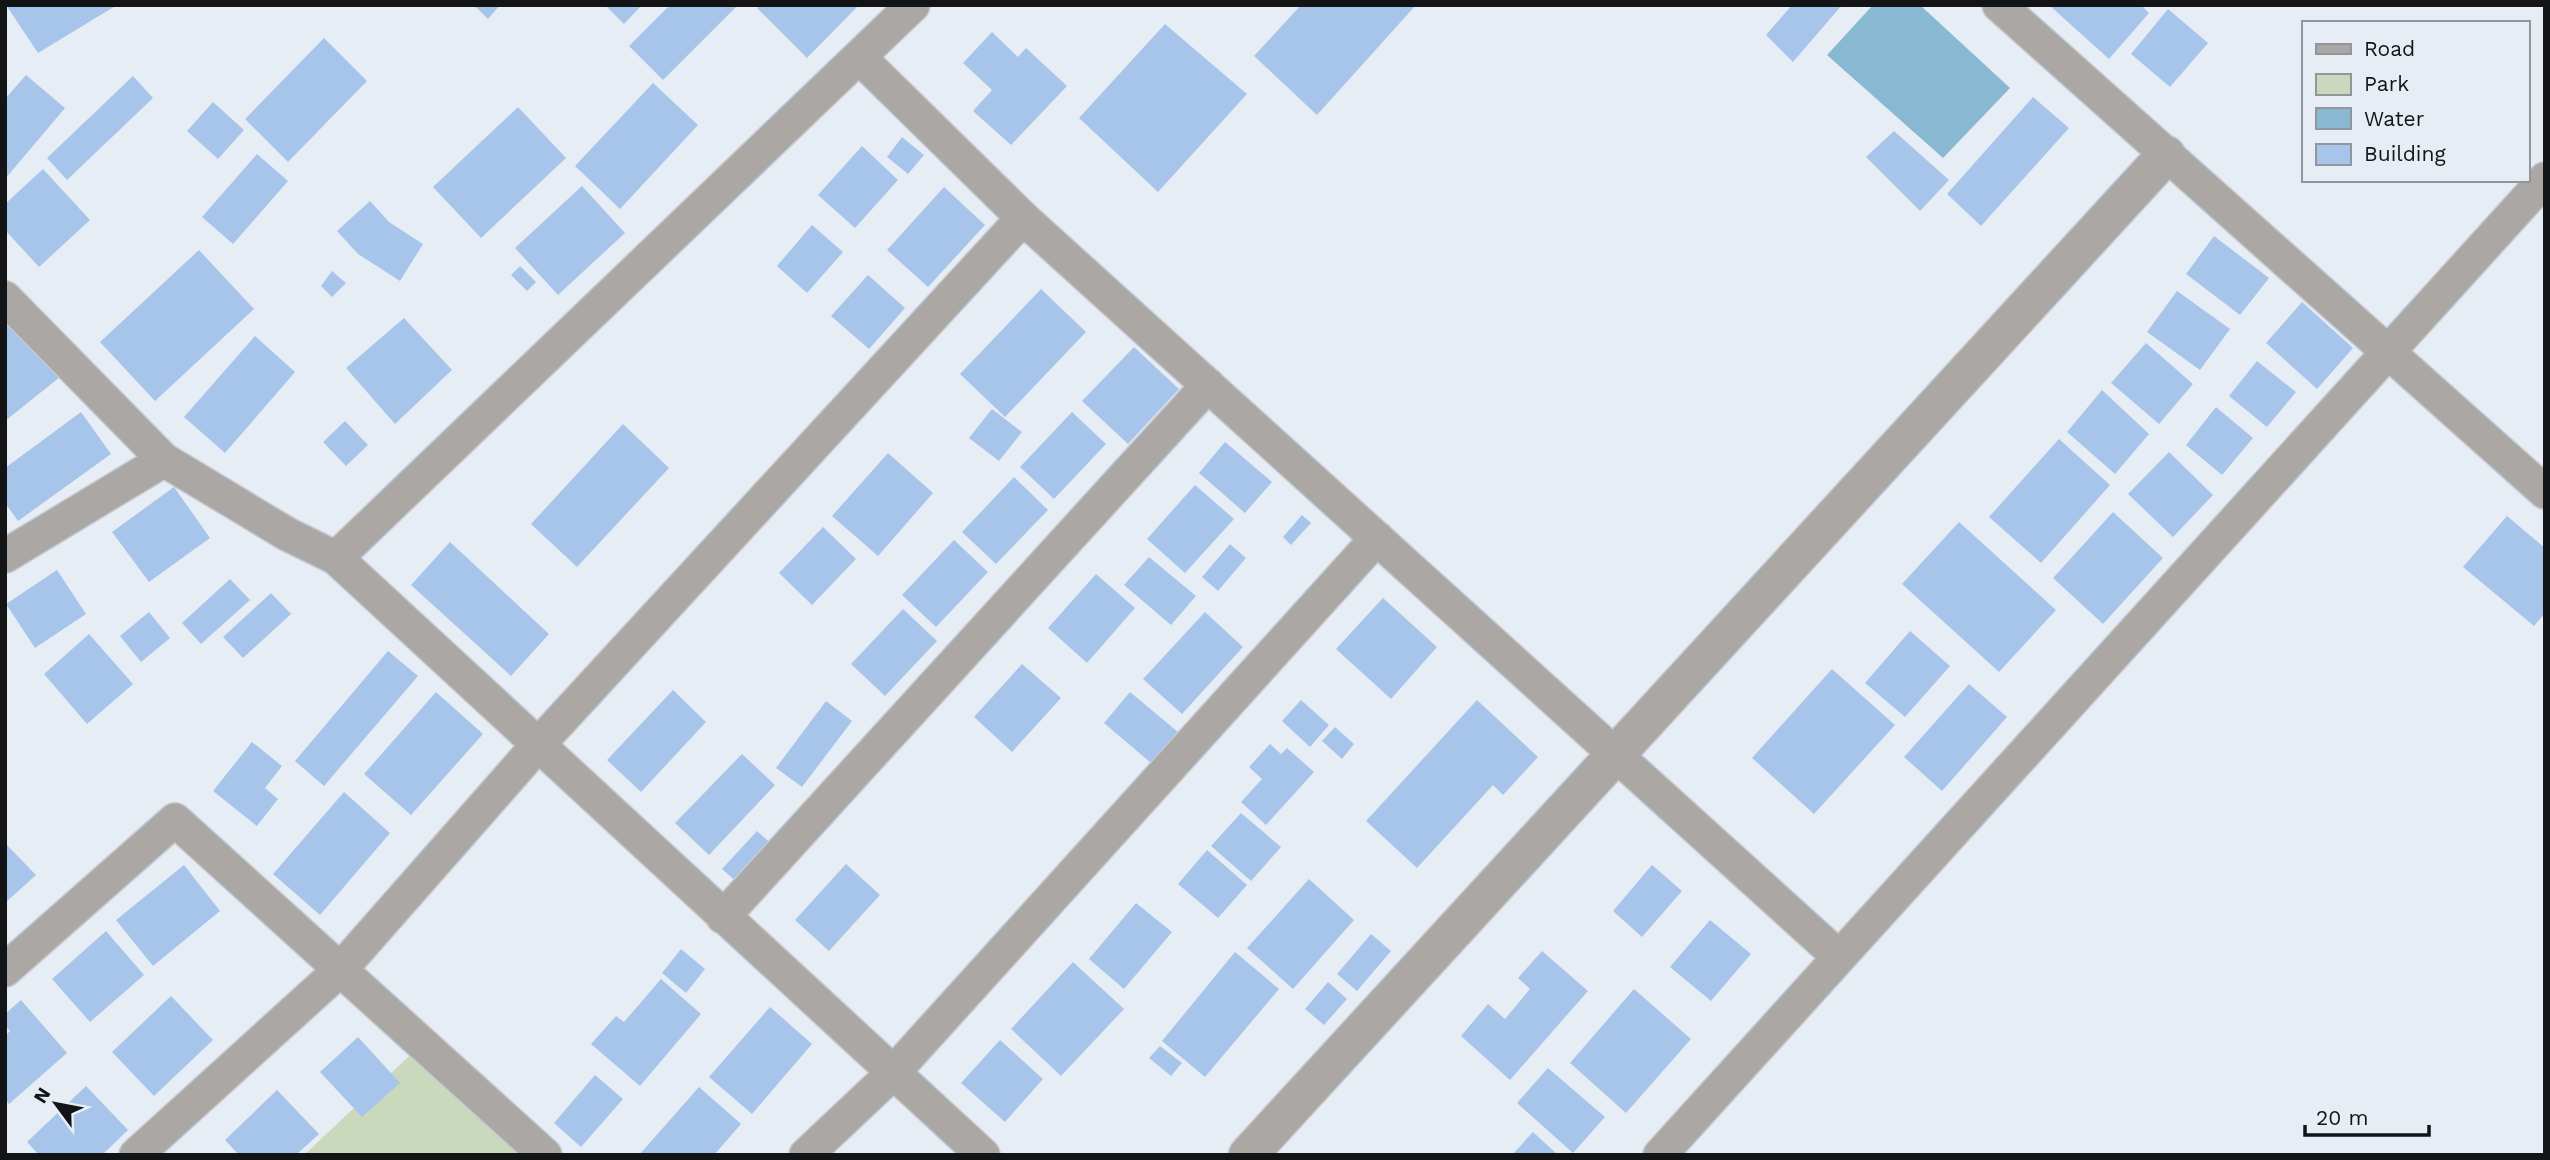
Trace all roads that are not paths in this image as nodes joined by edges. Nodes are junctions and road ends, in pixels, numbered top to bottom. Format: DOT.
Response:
graph roads {
  1 [pos="914,5"];
  2 [pos="1999,5"];
  3 [pos="859,57"];
  4 [pos="2166,155"];
  5 [pos="2545,179"];
  6 [pos="1023,218"];
  7 [pos="5,298"];
  8 [pos="2388,352"];
  9 [pos="1208,385"];
  10 [pos="164,460"];
  11 [pos="2545,492"];
  12 [pos="1377,538"];
  13 [pos="5,556"];
  14 [pos="336,558"];
  15 [pos="537,746"];
  16 [pos="1614,755"];
  17 [pos="723,917"];
  18 [pos="1839,957"];
  19 [pos="5,970"];
  20 [pos="340,971"];
  21 [pos="893,1073"];
  22 [pos="136,1155"];
  23 [pos="545,1155"];
  24 [pos="806,1155"];
  25 [pos="984,1155"];
  26 [pos="1248,1155"];
  27 [pos="1660,1155"];
  1 -- 3 [label="street"];
  2 -- 4 [label="street"];
  3 -- 6 [label="street"];
  3 -- 14 [label="street"];
  4 -- 8 [label="street"];
  4 -- 16 [label="street"];
  5 -- 8 [label="street"];
  6 -- 9 [label="street"];
  6 -- 15 [label="street"];
  7 -- 10 [label="street"];
  8 -- 11 [label="street"];
  8 -- 18 [label="street"];
  9 -- 12 [label="street"];
  9 -- 17 [label="street"];
  10 -- 13 [label="street"];
  10 -- 14 [label="street"];
  12 -- 16 [label="street"];
  12 -- 21 [label="street"];
  14 -- 15 [label="street"];
  15 -- 17 [label="street"];
  15 -- 20 [label="street"];
  16 -- 18 [label="street"];
  16 -- 26 [label="street"];
  17 -- 21 [label="street"];
  18 -- 27 [label="street"];
  19 -- 20 [label="street"];
  20 -- 22 [label="street"];
  20 -- 23 [label="street"];
  21 -- 24 [label="street"];
  21 -- 25 [label="street"];
}
